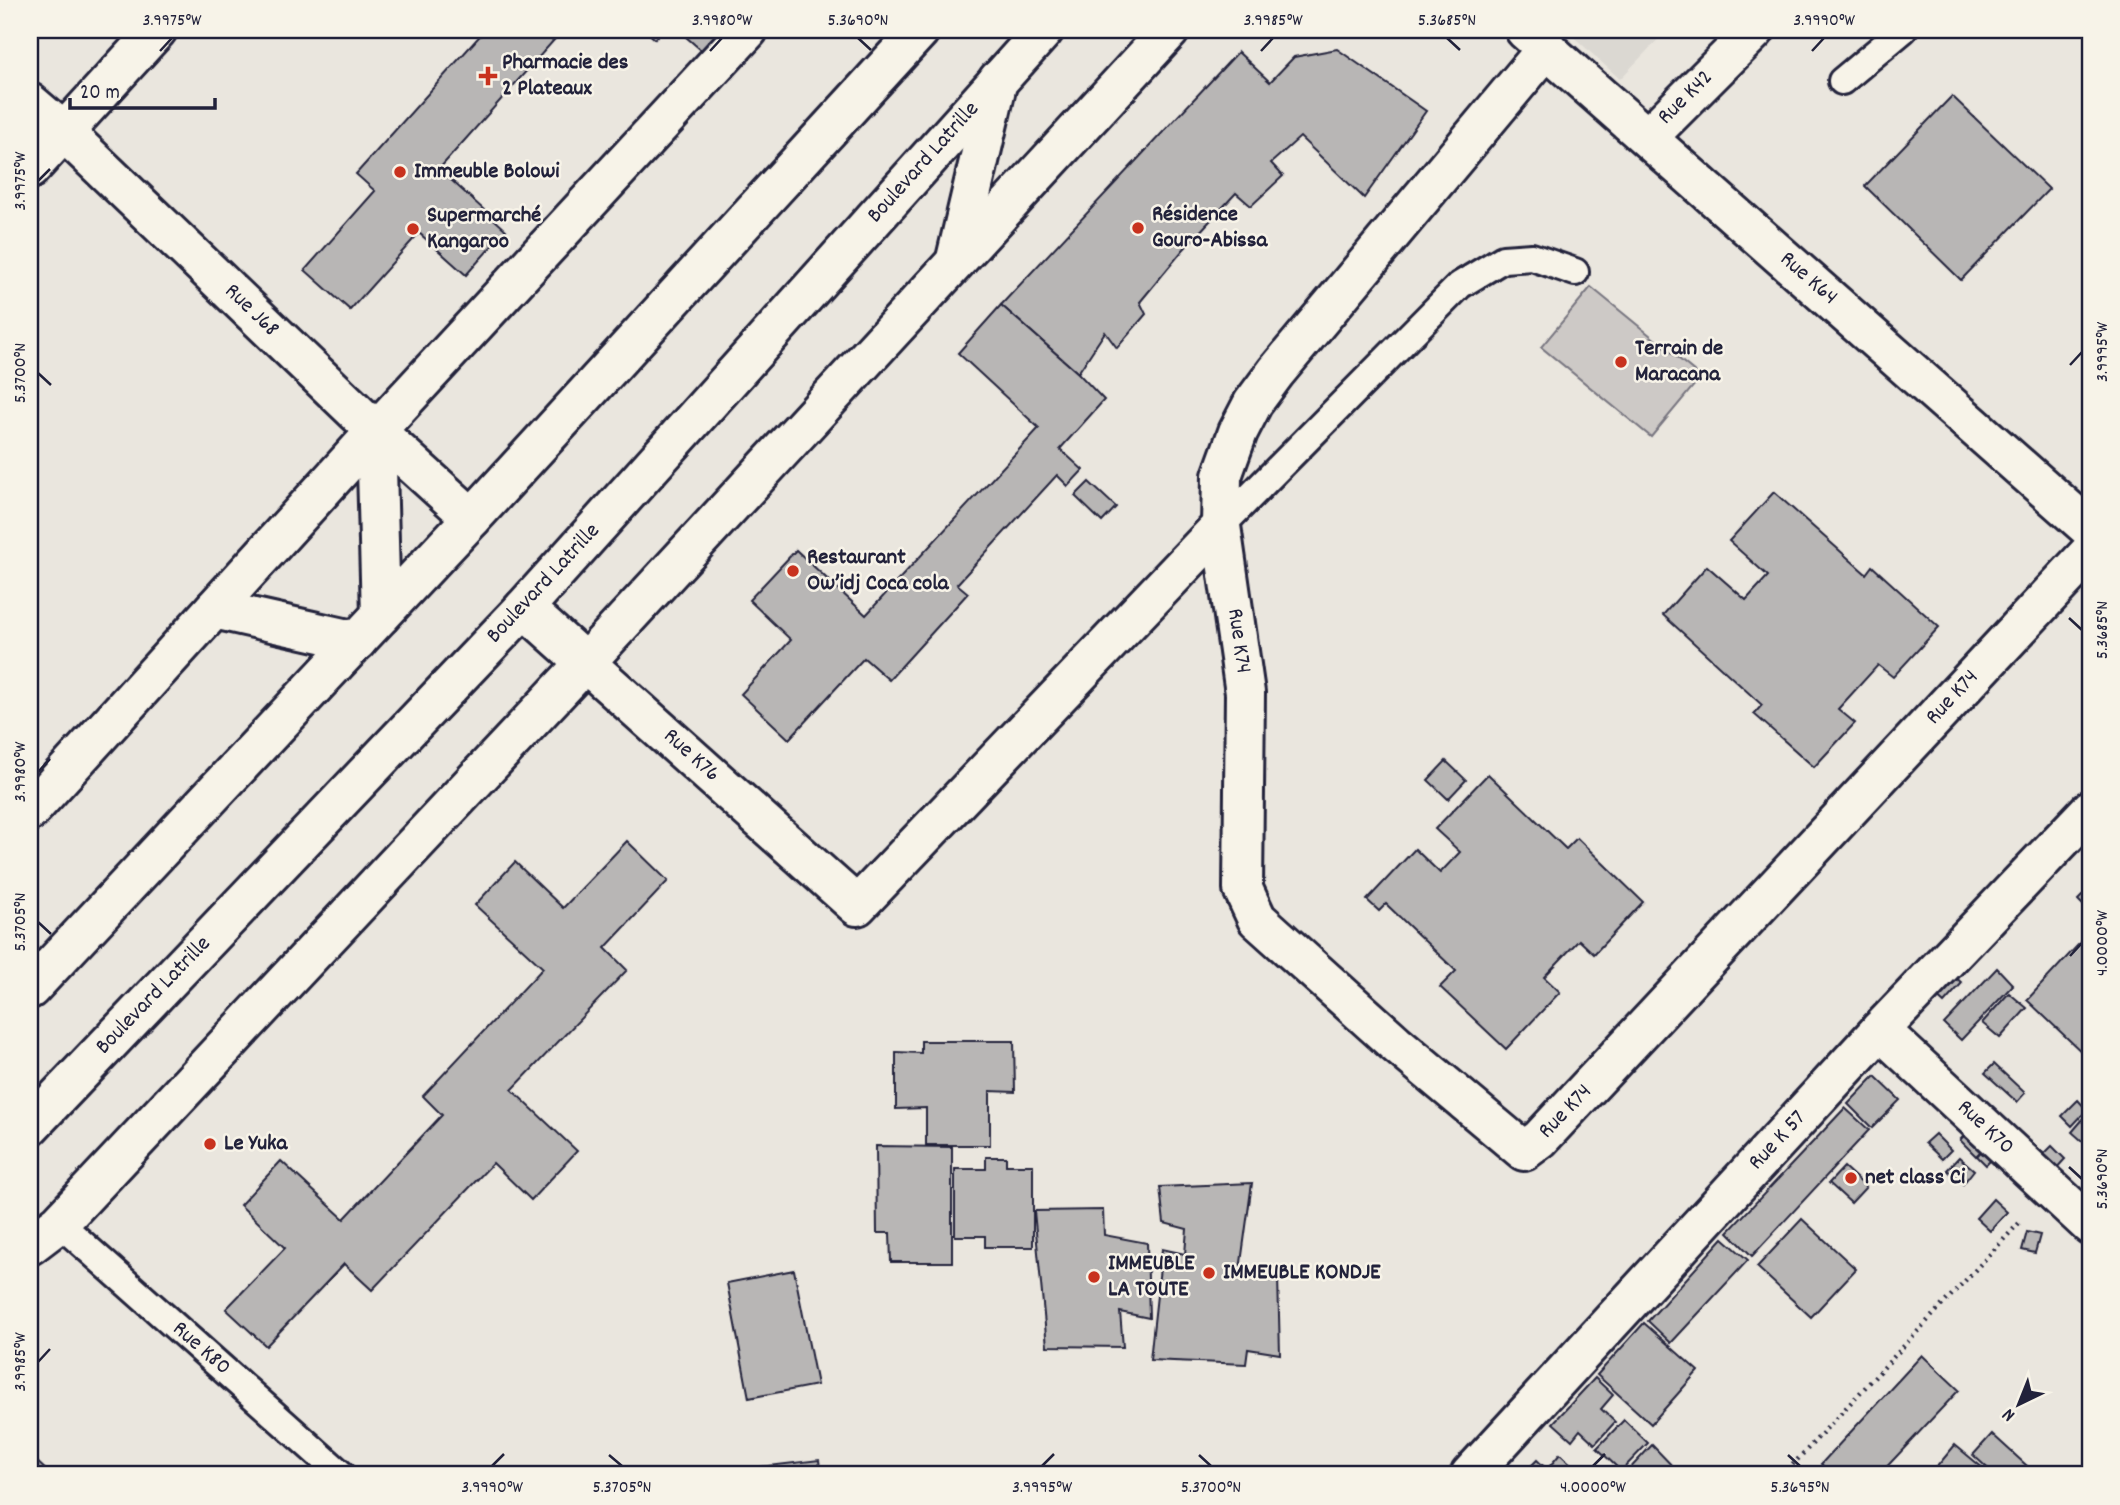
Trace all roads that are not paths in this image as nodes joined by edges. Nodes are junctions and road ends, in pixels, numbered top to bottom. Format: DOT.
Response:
graph roads {
  1 [pos="158,30"];
  2 [pos="748,30"];
  3 [pos="920,30"];
  4 [pos="1044,30"];
  5 [pos="1170,30"];
  6 [pos="1755,30"];
  7 [pos="1903,30"];
  8 [pos="1544,36"];
  9 [pos="998,80"];
  10 [pos="1842,81"];
  11 [pos="30,103"];
  12 [pos="64,132"];
  13 [pos="1648,137"];
  14 [pos="30,169"];
  15 [pos="956,261"];
  16 [pos="1575,272"];
  17 [pos="376,431"];
  18 [pos="472,518"];
  19 [pos="1220,526"];
  20 [pos="2090,529"];
  21 [pos="2090,552"];
  22 [pos="524,608"];
  23 [pos="214,609"];
  24 [pos="369,628"];
  25 [pos="586,662"];
  26 [pos="2090,810"];
  27 [pos="30,811"];
  28 [pos="30,989"];
  29 [pos="1880,1030"];
  30 [pos="30,1126"];
  31 [pos="2090,1225"];
  32 [pos="44,1234"];
  33 [pos="342,1475"];
  34 [pos="1470,1475"];
  1 -- 12 [label="street"];
  2 -- 17 [label="street"];
  3 -- 18 [label="street"];
  4 -- 9 [label="street, Boulevard Latrille"];
  5 -- 15 [label="street"];
  6 -- 13 [label="street, Rue K42"];
  7 -- 10 [label="lane"];
  8 -- 13 [label="street, Rue K64"];
  8 -- 19 [label="street"];
  9 -- 15 [label="street"];
  9 -- 22 [label="street, Boulevard Latrille"];
  11 -- 12 [label="street, Rue J68"];
  12 -- 14 [label="street"];
  12 -- 17 [label="street, Rue J68"];
  13 -- 20 [label="street, Rue K64"];
  15 -- 25 [label="street"];
  16 -- 19 [label="lane"];
  17 -- 18 [label="street, Rue J68"];
  17 -- 23 [label="street"];
  17 -- 24 [label="street"];
  18 -- 24 [label="street"];
  19 -- 21 [label="street, Rue K74"];
  19 -- 25 [label="street, Rue K76"];
  22 -- 25 [label="street, Rue K76"];
  22 -- 30 [label="street, Boulevard Latrille"];
  23 -- 24 [label="street"];
  23 -- 27 [label="street"];
  24 -- 28 [label="street"];
  25 -- 32 [label="street"];
  26 -- 29 [label="street, Rue K 57"];
  29 -- 31 [label="street, Rue K70"];
  29 -- 34 [label="street, Rue K 57"];
  32 -- 33 [label="lane, Rue K80"];
}
